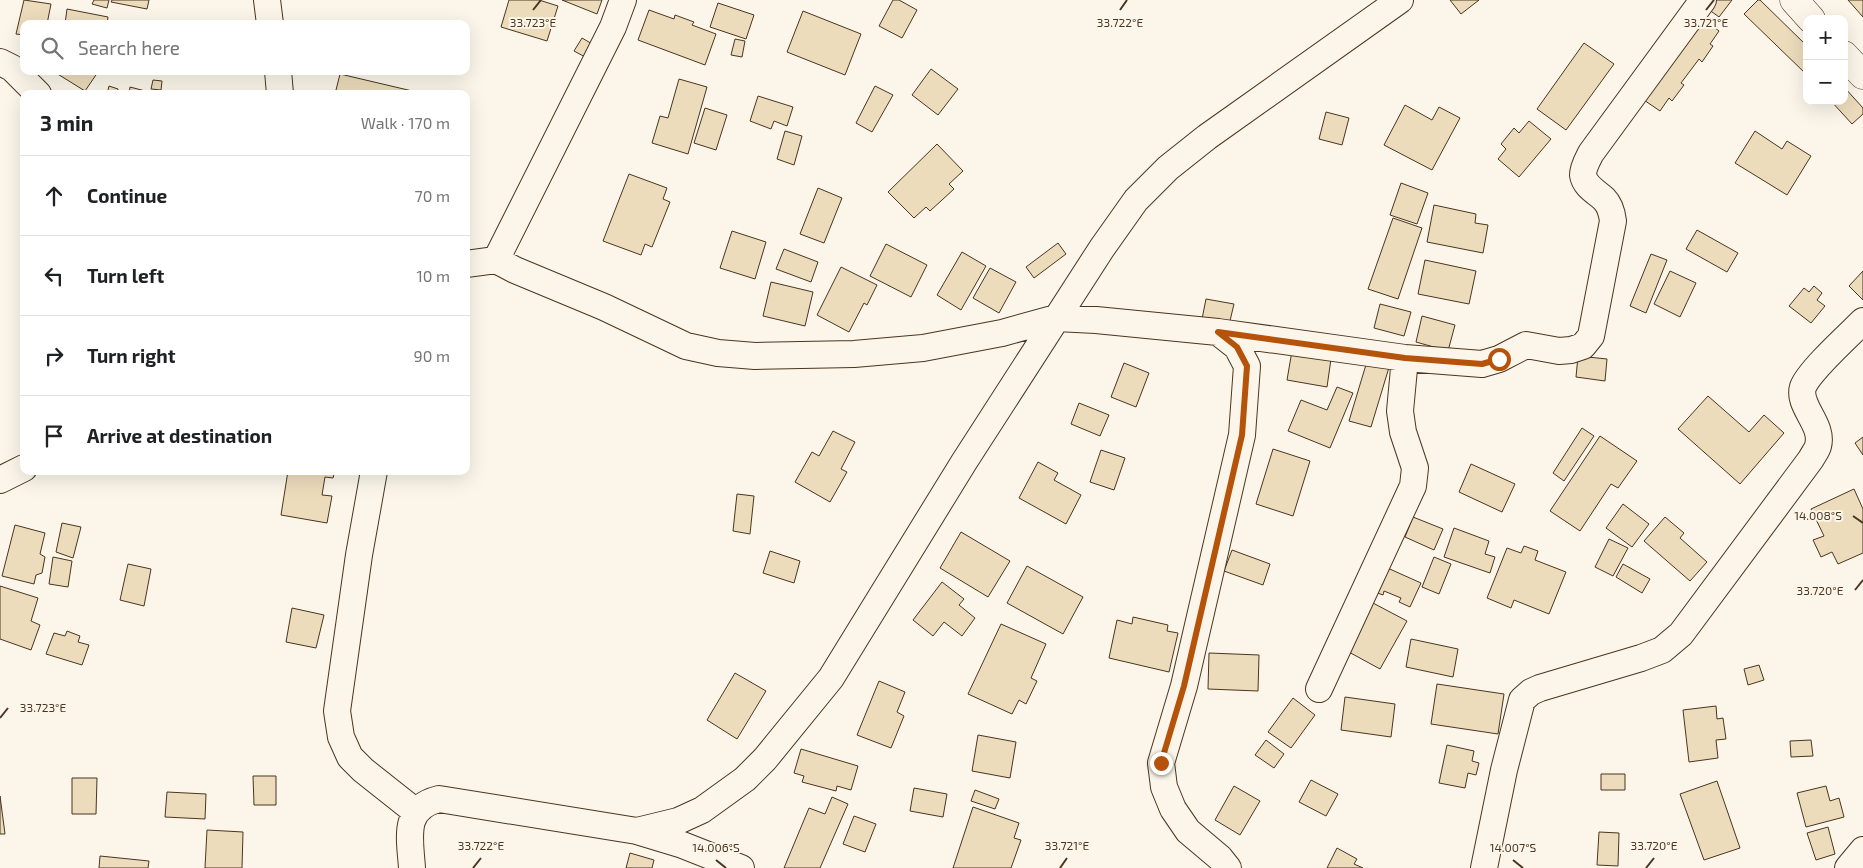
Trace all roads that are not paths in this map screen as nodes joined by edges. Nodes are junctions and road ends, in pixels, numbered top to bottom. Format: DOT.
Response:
graph roads {
  1 [pos="266,0"];
  2 [pos="623,0"];
  3 [pos="1400,0"];
  4 [pos="1703,0"];
  5 [pos="1794,0"];
  6 [pos="1807,15"];
  7 [pos="269,20"];
  8 [pos="0,62"];
  9 [pos="278,75"];
  10 [pos="34,90"];
  11 [pos="280,90"];
  12 [pos="496,260"];
  13 [pos="470,263"];
  14 [pos="1056,318"];
  15 [pos="1863,321"];
  16 [pos="1218,332"];
  17 [pos="1405,358"];
  18 [pos="20,470"];
  19 [pos="373,475"];
  20 [pos="0,480"];
  21 [pos="1319,689"];
  22 [pos="416,812"];
  23 [pos="637,831"];
  24 [pos="1863,850"];
  25 [pos="412,868"];
  26 [pos="742,868"];
  27 [pos="1228,868"];
  28 [pos="1484,868"];
  29 [pos="1848,868"];
  1 -- 7 [label="street"];
  2 -- 12 [label="street"];
  3 -- 14 [label="street"];
  4 -- 17 [label="street"];
  5 -- 6 [label="street"];
  8 -- 10 [label="street"];
  9 -- 11 [label="street"];
  12 -- 13 [label="street"];
  12 -- 14 [label="street"];
  14 -- 16 [label="street"];
  14 -- 23 [label="street"];
  15 -- 28 [label="street"];
  16 -- 17 [label="street"];
  16 -- 27 [label="street"];
  17 -- 21 [label="street"];
  18 -- 20 [label="street"];
  19 -- 22 [label="street"];
  22 -- 23 [label="street"];
  22 -- 25 [label="street"];
  23 -- 26 [label="street"];
  24 -- 29 [label="street"];
}
